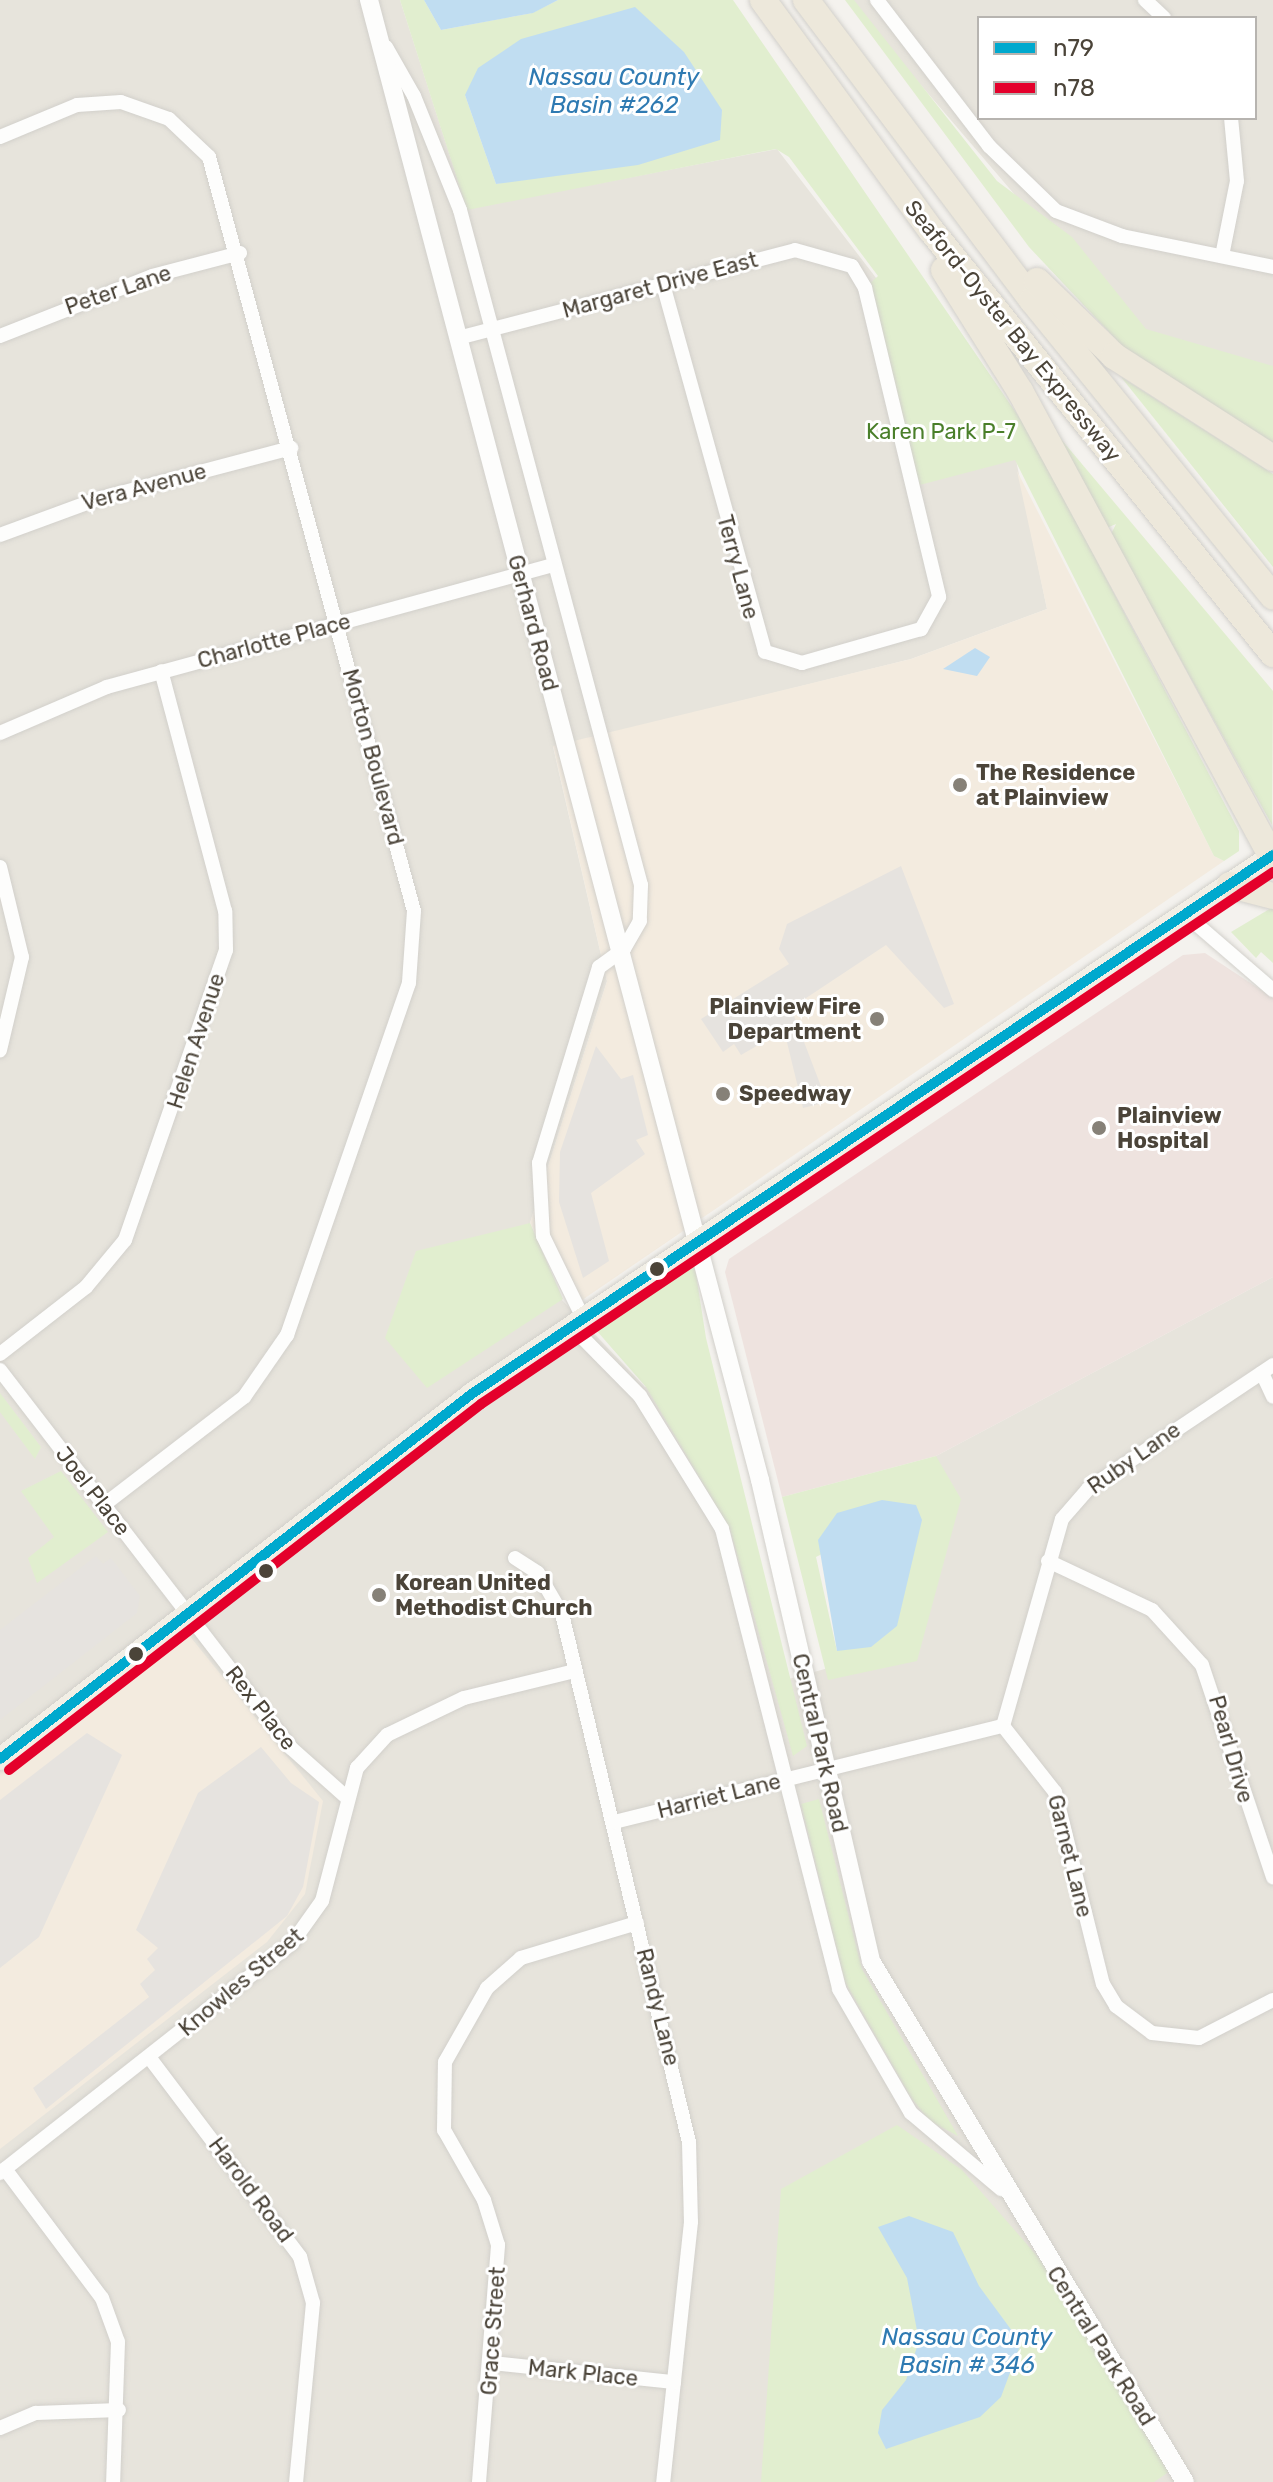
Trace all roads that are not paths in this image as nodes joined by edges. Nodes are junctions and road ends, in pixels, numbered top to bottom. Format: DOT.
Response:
graph roads {
  1 [pos="369,0"];
  2 [pos="763,0"];
  3 [pos="806,0"];
  4 [pos="877,0"];
  5 [pos="1145,0"];
  6 [pos="1162,16"];
  7 [pos="379,36"];
  8 [pos="893,119"];
  9 [pos="1231,120"];
  10 [pos="0,137"];
  11 [pos="864,141"];
  12 [pos="240,253"];
  13 [pos="1222,256"];
  14 [pos="1273,267"];
  15 [pos="663,285"];
  16 [pos="491,331"];
  17 [pos="0,336"];
  18 [pos="458,338"];
  19 [pos="291,448"];
  20 [pos="1273,458"];
  21 [pos="0,535"];
  22 [pos="554,565"];
  23 [pos="519,575"];
  24 [pos="939,597"];
  25 [pos="1273,597"];
  26 [pos="338,624"];
  27 [pos="1273,654"];
  28 [pos="161,671"];
  29 [pos="0,733"];
  30 [pos="1272,857"];
  31 [pos="0,867"];
  32 [pos="1230,885"];
  33 [pos="1273,896"];
  34 [pos="1186,915"];
  35 [pos="624,949"];
  36 [pos="1273,990"];
  37 [pos="0,1050"];
  38 [pos="696,1247"];
  39 [pos="577,1322"];
  40 [pos="0,1354"];
  41 [pos="1267,1369"];
  42 [pos="0,1370"];
  43 [pos="1273,1397"];
  44 [pos="104,1505"];
  45 [pos="515,1558"];
  46 [pos="1048,1561"];
  47 [pos="186,1611"];
  48 [pos="575,1671"];
  49 [pos="1003,1726"];
  50 [pos="0,1759"];
  51 [pos="825,1770"];
  52 [pos="786,1779"];
  53 [pos="345,1796"];
  54 [pos="614,1822"];
  55 [pos="1273,1877"];
  56 [pos="637,1923"];
  57 [pos="1273,2000"];
  58 [pos="149,2057"];
  59 [pos="2,2171"];
  60 [pos="1018,2209"];
  61 [pos="492,2363"];
  62 [pos="674,2382"];
  63 [pos="119,2410"];
  64 [pos="0,2428"];
  65 [pos="113,2482"];
  66 [pos="296,2482"];
  67 [pos="479,2482"];
  68 [pos="663,2482"];
  69 [pos="1185,2482"];
  1 -- 7 [label="street, Gerhard Road"];
  2 -- 11 [label="highway, Seaford-Oyster Bay Expressway"];
  3 -- 8 [label="highway, Seaford-Oyster Bay Expressway"];
  4 -- 13 [label="street"];
  5 -- 6 [label="street"];
  7 -- 16 [label="street, Central Park Road"];
  7 -- 18 [label="street, Gerhard Road"];
  8 -- 20 [label="highway"];
  8 -- 25 [label="highway, Seaford-Oyster Bay Expressway"];
  9 -- 13 [label="street"];
  10 -- 12 [label="street, Morton Boulevard"];
  11 -- 27 [label="highway, Seaford-Oyster Bay Expressway"];
  11 -- 30 [label="highway"];
  12 -- 17 [label="street, Peter Lane"];
  12 -- 19 [label="street, Morton Boulevard"];
  13 -- 14 [label="street"];
  15 -- 16 [label="street, Margaret Drive East"];
  15 -- 24 [label="street, Margaret Drive East"];
  15 -- 24 [label="street, Terry Lane"];
  16 -- 18 [label="street, Margaret Drive East"];
  16 -- 22 [label="street, Central Park Road"];
  18 -- 23 [label="street, Gerhard Road"];
  19 -- 21 [label="street, Vera Avenue"];
  19 -- 26 [label="street, Morton Boulevard"];
  22 -- 23 [label="street, Charlotte Place"];
  22 -- 35 [label="street, Central Park Road"];
  23 -- 26 [label="street, Charlotte Place"];
  23 -- 35 [label="street, Gerhard Road"];
  26 -- 28 [label="street, Charlotte Place"];
  26 -- 44 [label="street, Morton Boulevard"];
  28 -- 29 [label="street, Charlotte Place"];
  28 -- 40 [label="street, Helen Avenue"];
  30 -- 32 [label="main road"];
  31 -- 37 [label="street"];
  32 -- 33 [label="highway"];
  32 -- 34 [label="main road"];
  34 -- 36 [label="street"];
  34 -- 38 [label="main road"];
  35 -- 38 [label="street, Gerhard Road"];
  35 -- 39 [label="street, Central Park Road"];
  38 -- 39 [label="main road"];
  38 -- 51 [label="street, Central Park Road"];
  39 -- 47 [label="main road"];
  39 -- 52 [label="street, Central Park Road"];
  41 -- 43 [label="street"];
  41 -- 46 [label="street, Ruby Lane"];
  42 -- 44 [label="street, Joel Place"];
  44 -- 47 [label="street, Joel Place"];
  45 -- 48 [label="street, Randy Lane"];
  46 -- 49 [label="street, Ruby Lane"];
  46 -- 55 [label="street, Pearl Drive"];
  47 -- 50 [label="main road"];
  47 -- 53 [label="street, Rex Place"];
  48 -- 53 [label="street, Knowles Street"];
  48 -- 54 [label="street, Randy Lane"];
  49 -- 51 [label="street"];
  49 -- 57 [label="street, Garnet Lane"];
  51 -- 52 [label="street, Harriet Lane"];
  51 -- 60 [label="street, Central Park Road"];
  52 -- 54 [label="street, Harriet Lane"];
  52 -- 60 [label="street, Central Park Road"];
  53 -- 58 [label="street, Knowles Street"];
  54 -- 56 [label="street, Randy Lane"];
  56 -- 61 [label="street, Grace Street"];
  56 -- 62 [label="street, Randy Lane"];
  58 -- 59 [label="street, Knowles Street"];
  58 -- 66 [label="street, Harold Road"];
  59 -- 63 [label="street"];
  60 -- 69 [label="street, Central Park Road"];
  61 -- 62 [label="street, Mark Place"];
  61 -- 67 [label="street, Grace Street"];
  62 -- 68 [label="street, Randy Lane"];
  63 -- 64 [label="street"];
  63 -- 65 [label="street"];
}
